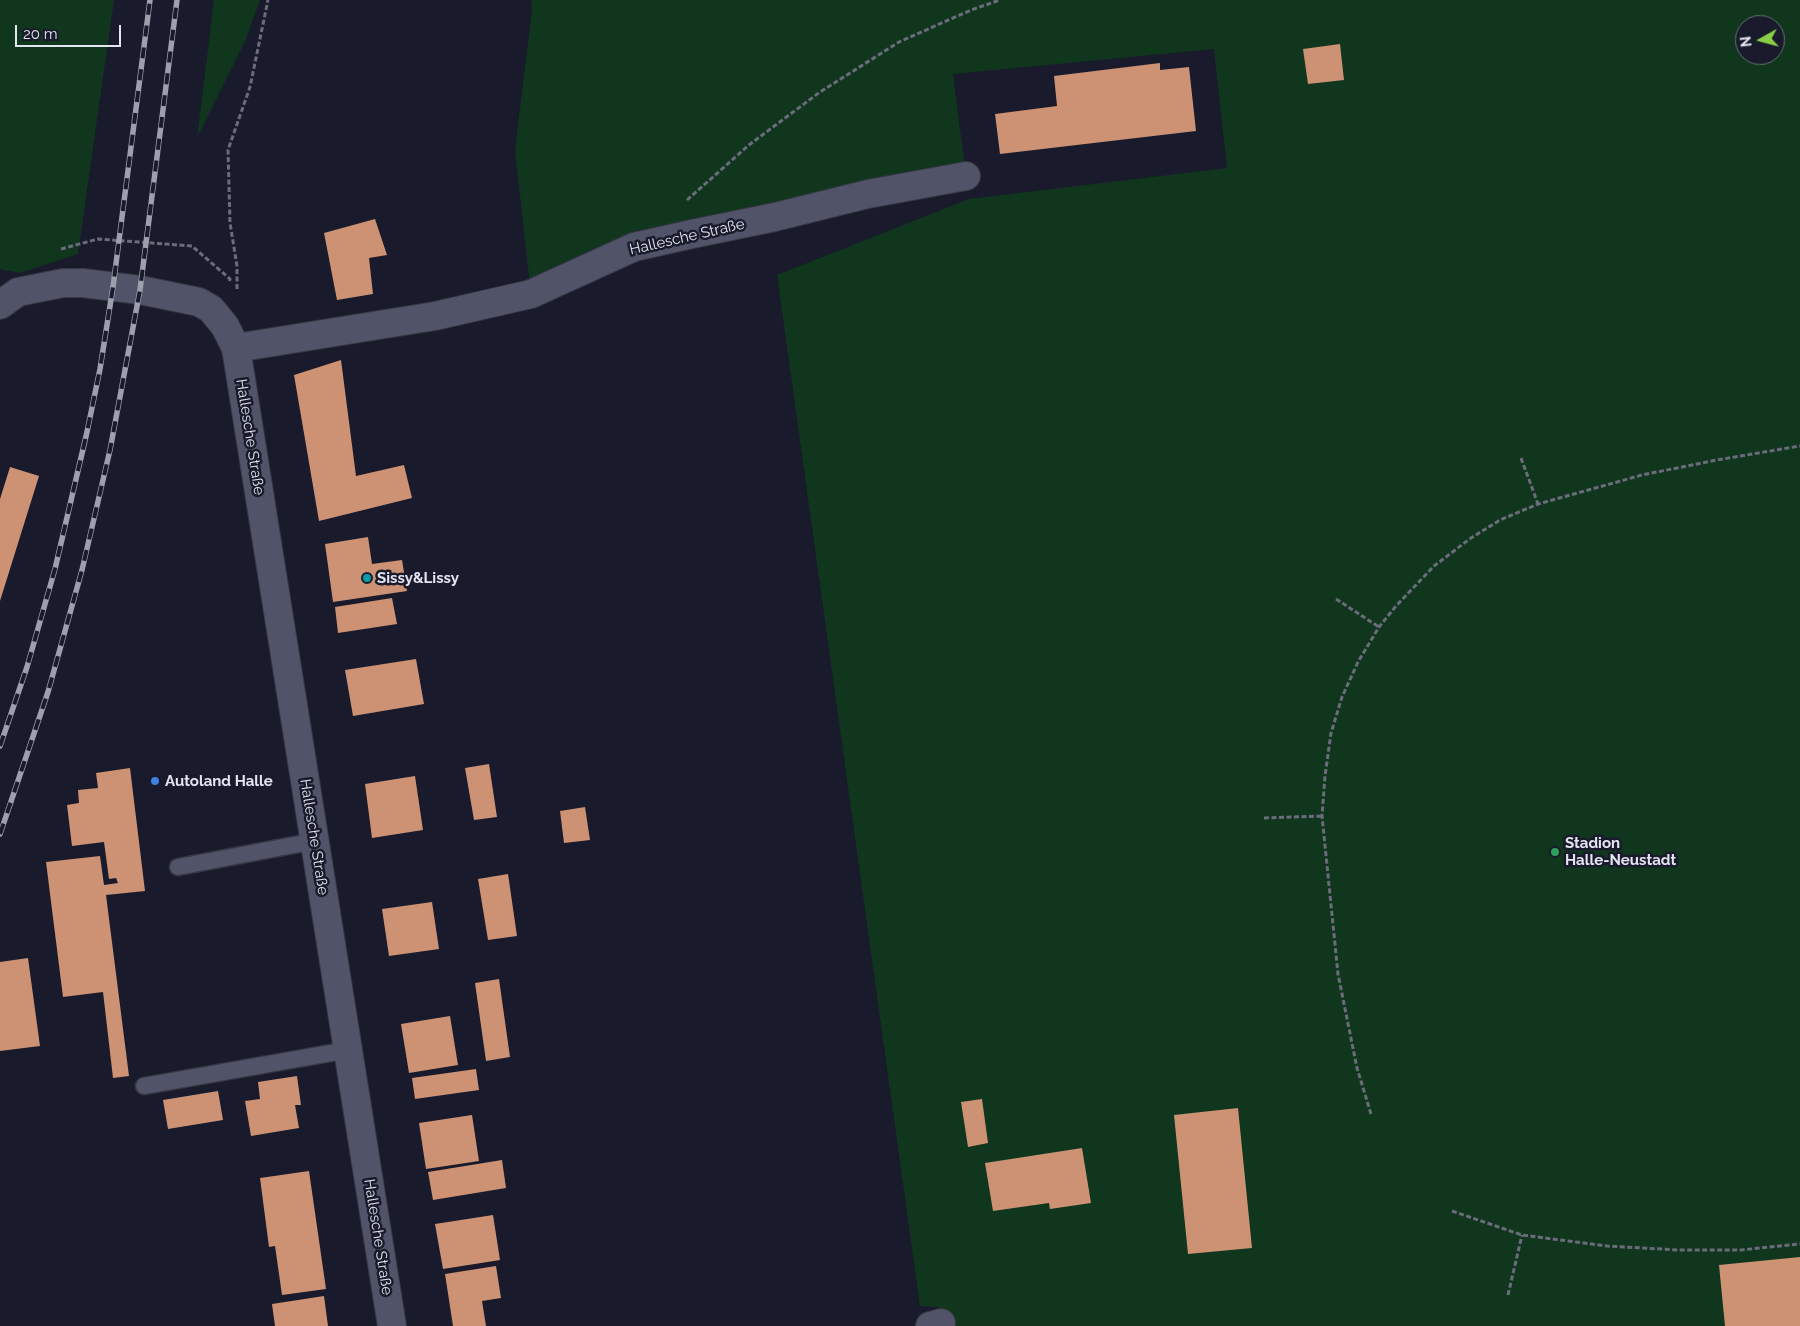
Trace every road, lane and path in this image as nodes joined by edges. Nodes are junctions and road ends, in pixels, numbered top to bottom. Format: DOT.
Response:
graph roads {
  1 [pos="268,0"];
  2 [pos="1000,0"];
  3 [pos="966,176"];
  4 [pos="684,202"];
  5 [pos="0,305"];
  6 [pos="226,331"];
  7 [pos="1800,446"];
  8 [pos="1521,458"];
  9 [pos="1538,504"];
  10 [pos="1336,599"];
  11 [pos="1379,627"];
  12 [pos="1322,816"];
  13 [pos="1264,818"];
  14 [pos="315,841"];
  15 [pos="178,867"];
  16 [pos="348,1050"];
  17 [pos="144,1086"];
  18 [pos="1371,1114"];
  19 [pos="1452,1211"];
  20 [pos="1522,1236"];
  21 [pos="1800,1244"];
  22 [pos="1508,1295"];
  23 [pos="392,1326"];
  1 -- 6 [label="path"];
  2 -- 4 [label="path"];
  3 -- 6 [label="street, Hallesche Straße"];
  5 -- 6 [label="street"];
  6 -- 14 [label="street, Hallesche Straße"];
  7 -- 9 [label="path"];
  8 -- 9 [label="path"];
  9 -- 11 [label="path"];
  10 -- 11 [label="path"];
  11 -- 12 [label="path"];
  12 -- 13 [label="path"];
  12 -- 18 [label="path"];
  14 -- 15 [label="lane"];
  14 -- 16 [label="street, Hallesche Straße"];
  16 -- 17 [label="lane"];
  16 -- 23 [label="street, Hallesche Straße"];
  19 -- 20 [label="path"];
  20 -- 21 [label="path"];
  20 -- 22 [label="path"];
}
